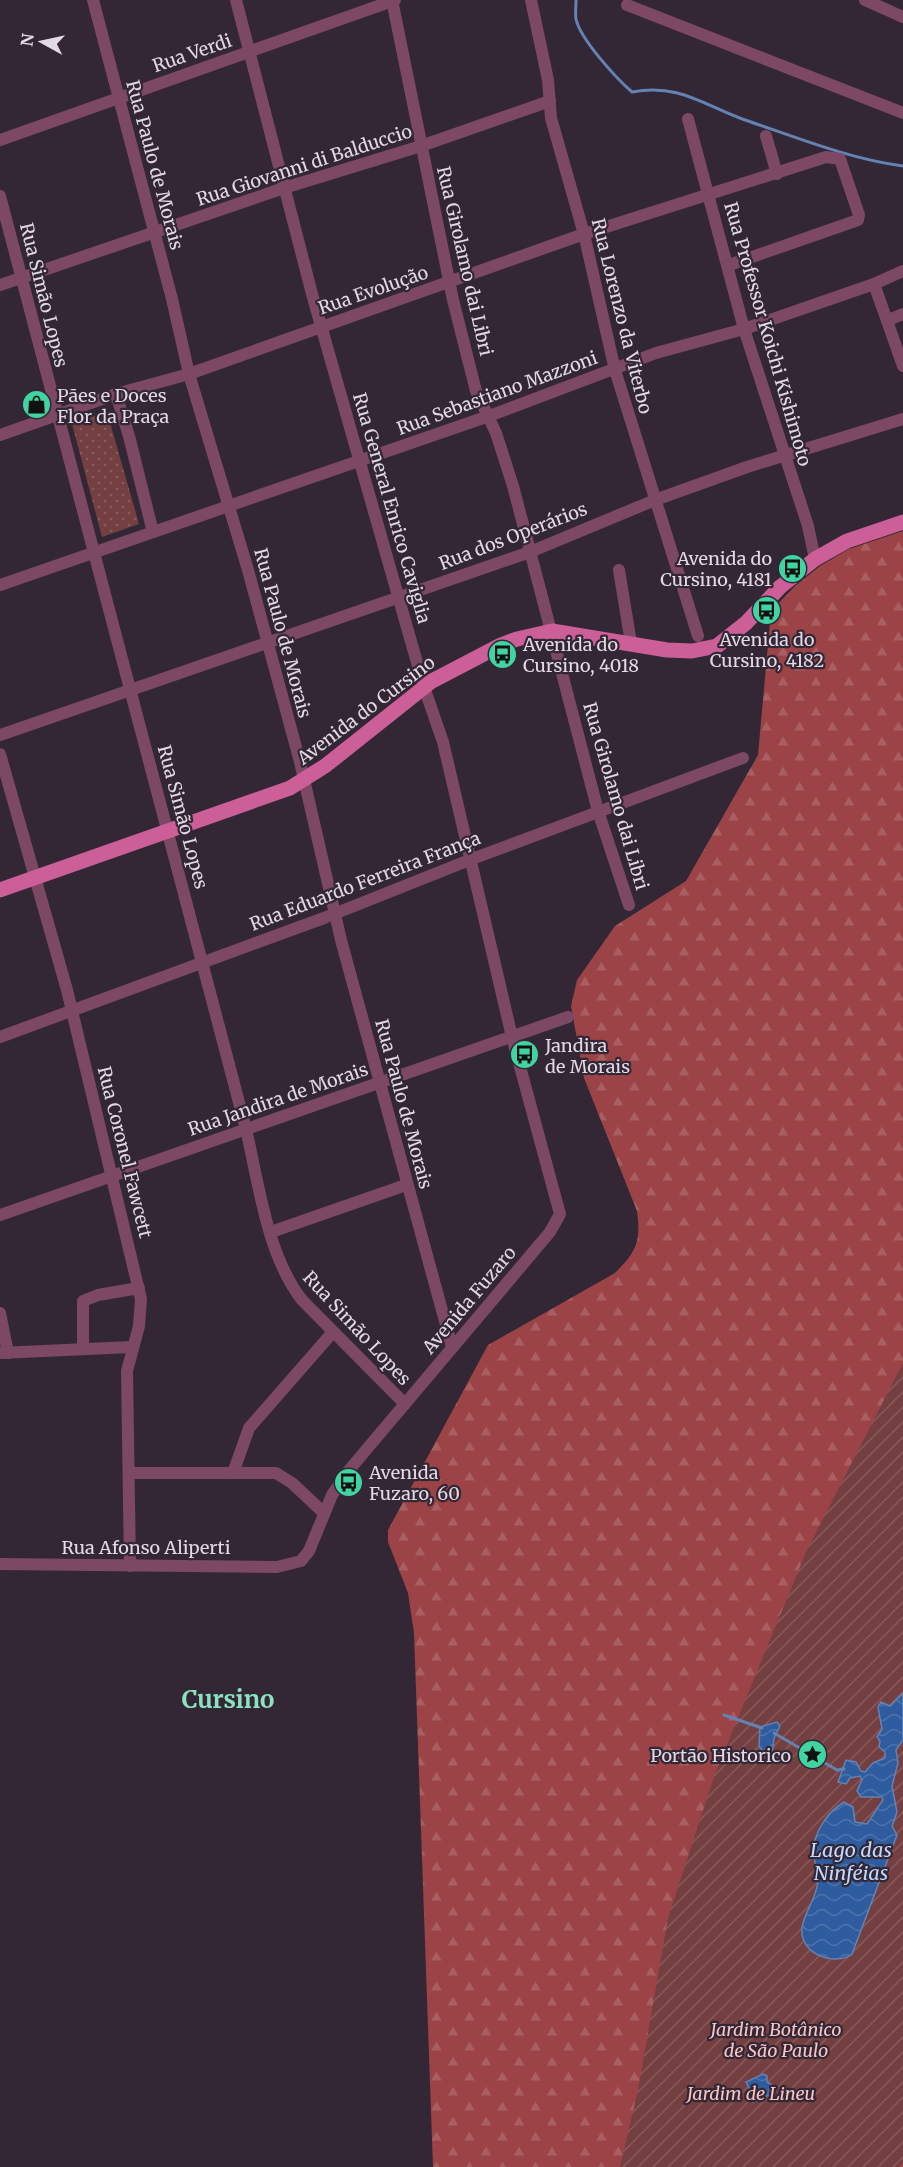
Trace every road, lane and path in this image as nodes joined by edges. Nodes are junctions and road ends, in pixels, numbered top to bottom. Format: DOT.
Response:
graph roads {
  1 [pos="93,0"];
  2 [pos="236,0"];
  3 [pos="393,0"];
  4 [pos="531,0"];
  5 [pos="865,0"];
  6 [pos="878,3"];
  7 [pos="627,5"];
  8 [pos="903,17"];
  9 [pos="250,52"];
  10 [pos="119,98"];
  11 [pos="550,101"];
  12 [pos="903,113"];
  13 [pos="688,119"];
  14 [pos="766,136"];
  15 [pos="0,140"];
  16 [pos="421,146"];
  17 [pos="777,174"];
  18 [pos="284,188"];
  19 [pos="708,194"];
  20 [pos="0,196"];
  21 [pos="155,234"];
  22 [pos="584,234"];
  23 [pos="729,265"];
  24 [pos="903,271"];
  25 [pos="21,278"];
  26 [pos="449,282"];
  27 [pos="874,284"];
  28 [pos="0,285"];
  29 [pos="903,314"];
  30 [pos="888,320"];
  31 [pos="321,327"];
  32 [pos="744,328"];
  33 [pos="903,366"];
  34 [pos="615,369"];
  35 [pos="189,374"];
  36 [pos="116,394"];
  37 [pos="56,416"];
  38 [pos="489,416"];
  39 [pos="903,419"];
  40 [pos="0,435"];
  41 [pos="785,456"];
  42 [pos="360,461"];
  43 [pos="655,500"];
  44 [pos="230,506"];
  45 [pos="903,522"];
  46 [pos="153,532"];
  47 [pos="530,552"];
  48 [pos="93,553"];
  49 [pos="815,559"];
  50 [pos="619,570"];
  51 [pos="0,585"];
  52 [pos="398,597"];
  53 [pos="552,631"];
  54 [pos="698,636"];
  55 [pos="267,643"];
  56 [pos="631,643"];
  57 [pos="424,687"];
  58 [pos="131,691"];
  59 [pos="0,735"];
  60 [pos="0,754"];
  61 [pos="743,758"];
  62 [pos="303,781"];
  63 [pos="598,811"];
  64 [pos="168,830"];
  65 [pos="472,859"];
  66 [pos="33,877"];
  67 [pos="0,890"];
  68 [pos="629,905"];
  69 [pos="335,914"];
  70 [pos="202,961"];
  71 [pos="71,1011"];
  72 [pos="568,1017"];
  73 [pos="0,1036"];
  74 [pos="512,1037"];
  75 [pos="380,1083"];
  76 [pos="246,1129"];
  77 [pos="110,1177"];
  78 [pos="406,1185"];
  79 [pos="557,1200"];
  80 [pos="0,1215"];
  81 [pos="271,1232"];
  82 [pos="139,1288"];
  83 [pos="0,1313"];
  84 [pos="333,1332"];
  85 [pos="131,1347"];
  86 [pos="452,1347"];
  87 [pos="83,1348"];
  88 [pos="4,1353"];
  89 [pos="405,1404"];
  90 [pos="130,1473"];
  91 [pos="233,1473"];
  92 [pos="324,1513"];
  93 [pos="0,1564"];
  94 [pos="292,1564"];
  95 [pos="130,1566"];
  1 -- 10 [label="street, Rua Paulo de Morais"];
  2 -- 9 [label="street, Rua General Enrico Caviglia"];
  3 -- 9 [label="street, Rua Verdi"];
  3 -- 16 [label="street, Rua Girolamo dai Libri"];
  4 -- 11 [label="street, Rua Lorenzo da Viterbo"];
  5 -- 6 [label="street"];
  6 -- 8 [label="street"];
  7 -- 12 [label="street"];
  9 -- 10 [label="street, Rua Verdi"];
  9 -- 18 [label="street, Rua General Enrico Caviglia"];
  10 -- 15 [label="street, Rua Verdi"];
  10 -- 21 [label="street, Rua Paulo de Morais"];
  11 -- 16 [label="street, Rua Giovanni di Balduccio"];
  11 -- 22 [label="street, Rua Lorenzo da Viterbo"];
  13 -- 19 [label="street, Rua Professor Koichi Kishimoto"];
  14 -- 17 [label="street"];
  16 -- 18 [label="street, Rua Giovanni di Balduccio"];
  16 -- 26 [label="street, Rua Girolamo dai Libri"];
  17 -- 19 [label="street, Rua Evolução"];
  17 -- 23 [label="street, Rua Evolução"];
  18 -- 21 [label="street, Rua Giovanni di Balduccio"];
  18 -- 31 [label="street, Rua General Enrico Caviglia"];
  19 -- 22 [label="street, Rua Evolução"];
  19 -- 23 [label="street, Rua Professor Koichi Kishimoto"];
  20 -- 25 [label="street, Rua Simão Lopes"];
  21 -- 25 [label="street, Rua Giovanni di Balduccio"];
  21 -- 35 [label="street, Rua Paulo de Morais"];
  22 -- 26 [label="street, Rua Evolução"];
  22 -- 34 [label="street, Rua Lorenzo da Viterbo"];
  23 -- 32 [label="street, Rua Professor Koichi Kishimoto"];
  24 -- 27 [label="street, Rua Sebastiano Mazzoni"];
  25 -- 28 [label="street, Rua Giovanni di Balduccio"];
  25 -- 37 [label="street, Rua Simão Lopes"];
  26 -- 31 [label="street, Rua Evolução"];
  26 -- 38 [label="street, Rua Girolamo dai Libri"];
  27 -- 30 [label="street"];
  27 -- 32 [label="street, Rua Sebastiano Mazzoni"];
  29 -- 30 [label="street"];
  30 -- 33 [label="street"];
  31 -- 35 [label="street, Rua Evolução"];
  31 -- 42 [label="street, Rua General Enrico Caviglia"];
  32 -- 34 [label="street, Rua Sebastiano Mazzoni"];
  32 -- 41 [label="street, Rua Professor Koichi Kishimoto"];
  34 -- 38 [label="street, Rua Sebastiano Mazzoni"];
  34 -- 43 [label="street, Rua Lorenzo da Viterbo"];
  35 -- 36 [label="street, Rua Evolução"];
  35 -- 44 [label="street, Rua Paulo de Morais"];
  36 -- 37 [label="street, Rua Evolução"];
  36 -- 46 [label="street"];
  37 -- 40 [label="street, Rua Evolução"];
  37 -- 48 [label="street, Rua Simão Lopes"];
  38 -- 42 [label="street, Rua Sebastiano Mazzoni"];
  38 -- 47 [label="street, Rua Girolamo dai Libri"];
  39 -- 41 [label="street, Rua dos Operários"];
  41 -- 43 [label="street, Rua dos Operários"];
  41 -- 49 [label="street, Rua Professor Koichi Kishimoto"];
  42 -- 44 [label="street, Rua Sebastiano Mazzoni"];
  42 -- 52 [label="street, Rua General Enrico Caviglia"];
  43 -- 47 [label="street, Rua dos Operários"];
  43 -- 54 [label="street, Rua Lorenzo da Viterbo"];
  44 -- 46 [label="street, Rua Sebastiano Mazzoni"];
  44 -- 55 [label="street, Rua Paulo de Morais"];
  45 -- 49 [label="main road, Avenida do Cursino"];
  46 -- 48 [label="street, Rua Sebastiano Mazzoni"];
  47 -- 52 [label="street, Rua dos Operários"];
  47 -- 53 [label="street, Rua Girolamo dai Libri"];
  48 -- 51 [label="street, Rua Sebastiano Mazzoni"];
  48 -- 58 [label="street, Rua Simão Lopes"];
  49 -- 56 [label="main road, Avenida do Cursino"];
  50 -- 56 [label="street"];
  52 -- 55 [label="street, Rua dos Operários"];
  52 -- 57 [label="street, Rua General Enrico Caviglia"];
  53 -- 56 [label="main road, Avenida do Cursino"];
  53 -- 57 [label="main road, Avenida do Cursino"];
  53 -- 63 [label="street, Rua Girolamo dai Libri"];
  55 -- 58 [label="street, Rua dos Operários"];
  55 -- 62 [label="street, Rua Paulo de Morais"];
  57 -- 62 [label="main road, Avenida do Cursino"];
  57 -- 65 [label="street, Rua General Enrico Caviglia"];
  58 -- 59 [label="street, Rua dos Operários"];
  58 -- 64 [label="street, Rua Simão Lopes"];
  60 -- 66 [label="street, Rua Coronel Fawcett"];
  61 -- 63 [label="street, Rua Eduardo Ferreira França"];
  62 -- 64 [label="main road, Avenida do Cursino"];
  62 -- 69 [label="street, Rua Paulo de Morais"];
  63 -- 65 [label="street, Rua Eduardo Ferreira França"];
  63 -- 68 [label="street, Rua Girolamo dai Libri"];
  64 -- 66 [label="main road, Avenida do Cursino"];
  64 -- 70 [label="street, Rua Simão Lopes"];
  65 -- 69 [label="street, Rua Eduardo Ferreira França"];
  65 -- 74 [label="street, Rua General Enrico Caviglia"];
  66 -- 67 [label="main road, Avenida do Cursino"];
  66 -- 71 [label="street, Rua Coronel Fawcett"];
  69 -- 70 [label="street, Rua Eduardo Ferreira França"];
  69 -- 75 [label="street, Rua Paulo de Morais"];
  70 -- 71 [label="street, Rua Eduardo Ferreira França"];
  70 -- 76 [label="street, Rua Simão Lopes"];
  71 -- 73 [label="street, Rua Eduardo Ferreira França"];
  71 -- 77 [label="street, Rua Coronel Fawcett"];
  72 -- 74 [label="street, Rua Jandira de Morais"];
  74 -- 75 [label="street, Rua Jandira de Morais"];
  74 -- 79 [label="street, Rua General Enrico Caviglia"];
  75 -- 76 [label="street, Rua Jandira de Morais"];
  75 -- 78 [label="street, Rua Paulo de Morais"];
  76 -- 77 [label="street, Rua Jandira de Morais"];
  76 -- 81 [label="street, Rua Simão Lopes"];
  77 -- 80 [label="street, Rua Jandira de Morais"];
  77 -- 82 [label="street, Rua Coronel Fawcett"];
  78 -- 81 [label="street"];
  78 -- 86 [label="street, Rua Paulo de Morais"];
  79 -- 86 [label="street, Avenida Fuzaro"];
  81 -- 84 [label="street, Rua Simão Lopes"];
  82 -- 85 [label="street, Rua Coronel Fawcett"];
  82 -- 87 [label="street"];
  83 -- 88 [label="street"];
  84 -- 89 [label="street, Rua Simão Lopes"];
  84 -- 91 [label="street"];
  85 -- 87 [label="street"];
  85 -- 90 [label="street, Rua Coronel Fawcett"];
  86 -- 89 [label="street, Avenida Fuzaro"];
  87 -- 88 [label="street"];
  89 -- 92 [label="street, Avenida Fuzaro"];
  90 -- 91 [label="street"];
  90 -- 95 [label="street, Rua Coronel Fawcett"];
  91 -- 92 [label="street"];
  92 -- 94 [label="street, Avenida Fuzaro"];
  93 -- 95 [label="street, Rua Afonso Aliperti"];
  94 -- 95 [label="street, Rua Afonso Aliperti"];
}
